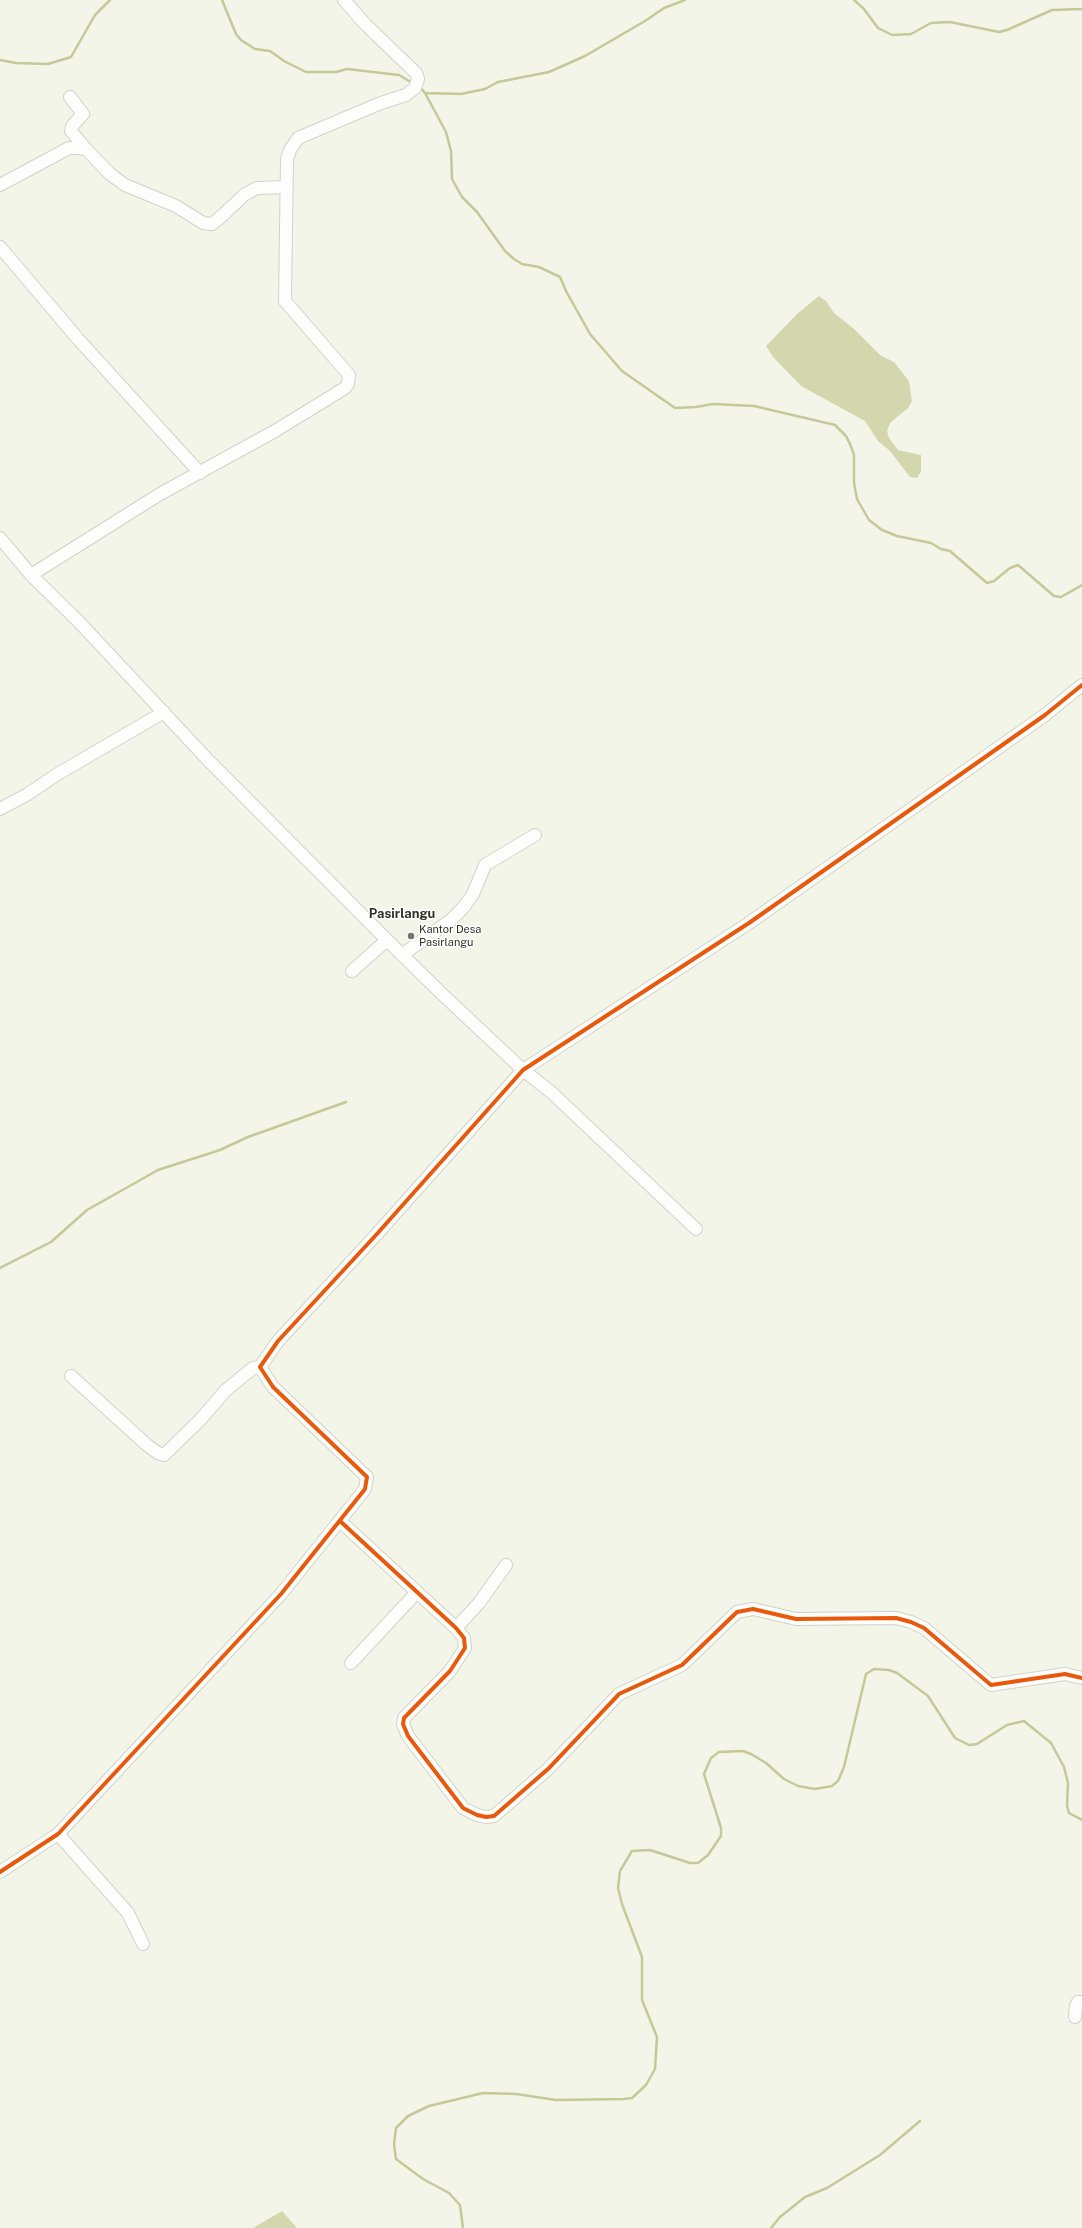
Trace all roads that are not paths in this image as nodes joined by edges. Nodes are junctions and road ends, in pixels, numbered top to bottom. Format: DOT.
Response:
graph roads {
  1 [pos="344,0"];
  2 [pos="70,97"];
  3 [pos="86,149"];
  4 [pos="0,184"];
  5 [pos="286,188"];
  6 [pos="0,247"];
  7 [pos="200,473"];
  8 [pos="0,538"];
  9 [pos="31,575"];
  10 [pos="1081,687"];
  11 [pos="164,712"];
  12 [pos="0,809"];
  13 [pos="535,835"];
  14 [pos="387,940"];
  15 [pos="402,955"];
  16 [pos="352,971"];
  17 [pos="523,1070"];
  18 [pos="696,1229"];
  19 [pos="260,1367"];
  20 [pos="71,1376"];
  21 [pos="340,1521"];
  22 [pos="506,1565"];
  23 [pos="417,1592"];
  24 [pos="456,1628"];
  25 [pos="351,1663"];
  26 [pos="1082,1678"];
  27 [pos="58,1834"];
  28 [pos="0,1872"];
  29 [pos="143,1944"];
  30 [pos="1082,2002"];
  31 [pos="1075,2017"];
  1 -- 5 [label="street"];
  2 -- 3 [label="street"];
  3 -- 4 [label="street"];
  3 -- 5 [label="street"];
  5 -- 7 [label="street"];
  6 -- 7 [label="street"];
  7 -- 9 [label="street"];
  8 -- 9 [label="street"];
  9 -- 11 [label="street"];
  10 -- 17 [label="street"];
  11 -- 12 [label="street"];
  11 -- 14 [label="street"];
  13 -- 15 [label="street"];
  14 -- 15 [label="street"];
  14 -- 16 [label="street"];
  15 -- 17 [label="street"];
  17 -- 18 [label="street"];
  17 -- 19 [label="street"];
  19 -- 20 [label="street"];
  19 -- 21 [label="street"];
  21 -- 23 [label="street"];
  21 -- 27 [label="street"];
  22 -- 24 [label="street"];
  23 -- 24 [label="street"];
  23 -- 25 [label="street"];
  24 -- 26 [label="street"];
  27 -- 28 [label="street"];
  27 -- 29 [label="street"];
  30 -- 31 [label="street"];
}
